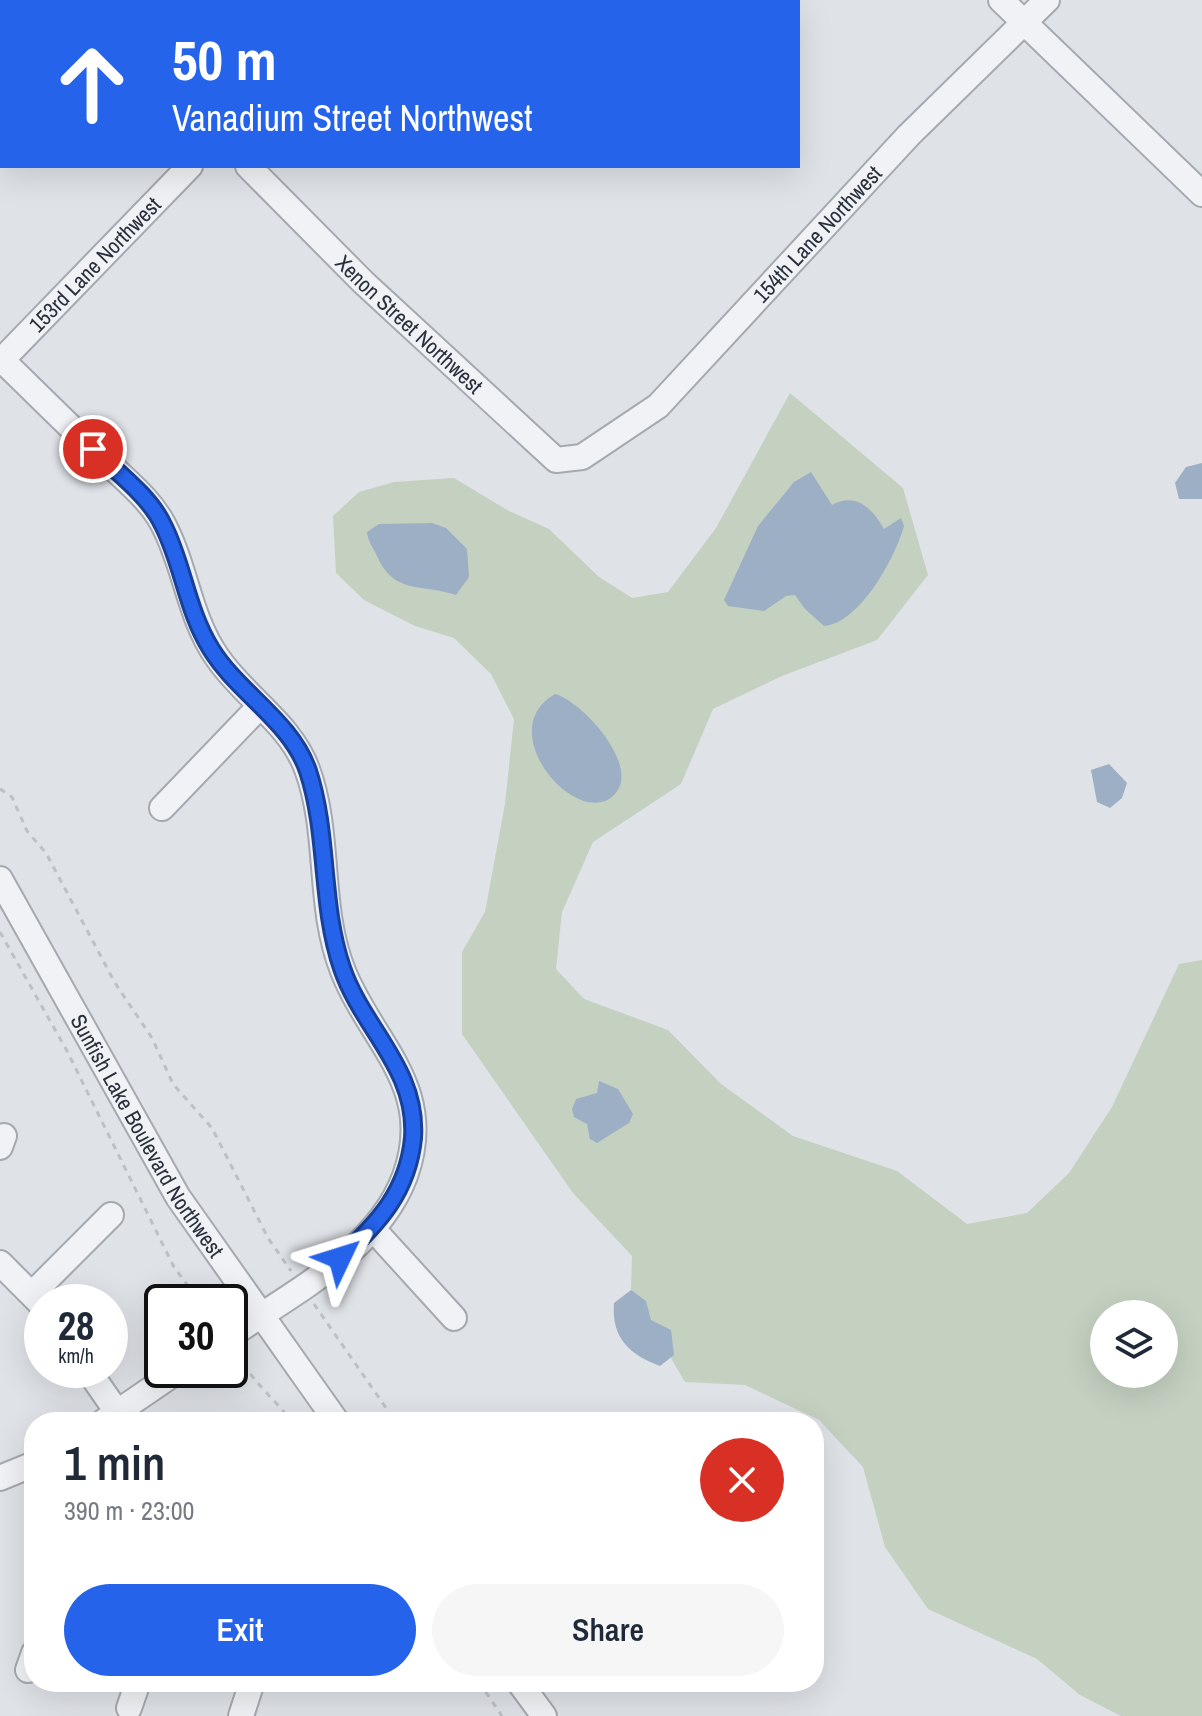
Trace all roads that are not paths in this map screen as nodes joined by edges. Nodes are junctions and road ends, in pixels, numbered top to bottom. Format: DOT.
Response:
graph roads {
  1 [pos="1001,0"];
  2 [pos="1047,0"];
  3 [pos="1024,22"];
  4 [pos="188,168"];
  5 [pos="250,168"];
  6 [pos="1202,194"];
  7 [pos="1,361"];
  8 [pos="582,457"];
  9 [pos="260,706"];
  10 [pos="162,808"];
  11 [pos="0,879"];
  12 [pos="111,1215"];
  13 [pos="373,1229"];
  14 [pos="0,1263"];
  15 [pos="51,1284"];
  16 [pos="24,1287"];
  17 [pos="259,1316"];
  18 [pos="454,1318"];
  19 [pos="248,1328"];
  20 [pos="96,1388"];
  21 [pos="153,1388"];
  22 [pos="108,1412"];
  23 [pos="117,1412"];
  24 [pos="330,1412"];
  25 [pos="24,1468"];
  26 [pos="0,1478"];
  27 [pos="135,1692"];
  28 [pos="249,1692"];
  29 [pos="526,1692"];
  30 [pos="129,1708"];
  31 [pos="241,1716"];
  32 [pos="544,1716"];
  1 -- 3 [label="street"];
  2 -- 3 [label="street, 154th Lane Northwest"];
  3 -- 6 [label="street"];
  3 -- 8 [label="street, 154th Lane Northwest"];
  4 -- 7 [label="street, 153rd Lane Northwest"];
  5 -- 8 [label="street, Xenon Street Northwest"];
  7 -- 9 [label="street"];
  9 -- 10 [label="street"];
  9 -- 13 [label="street"];
  11 -- 17 [label="street, Sunfish Lake Boulevard Northwest"];
  12 -- 15 [label="street"];
  13 -- 17 [label="street"];
  13 -- 18 [label="street"];
  14 -- 16 [label="street"];
  17 -- 19 [label="street"];
  17 -- 24 [label="street, Sunfish Lake Boulevard Northwest"];
  20 -- 22 [label="street"];
  21 -- 23 [label="street"];
  25 -- 26 [label="street"];
  27 -- 30 [label="street"];
  28 -- 31 [label="street"];
  29 -- 32 [label="street"];
}
